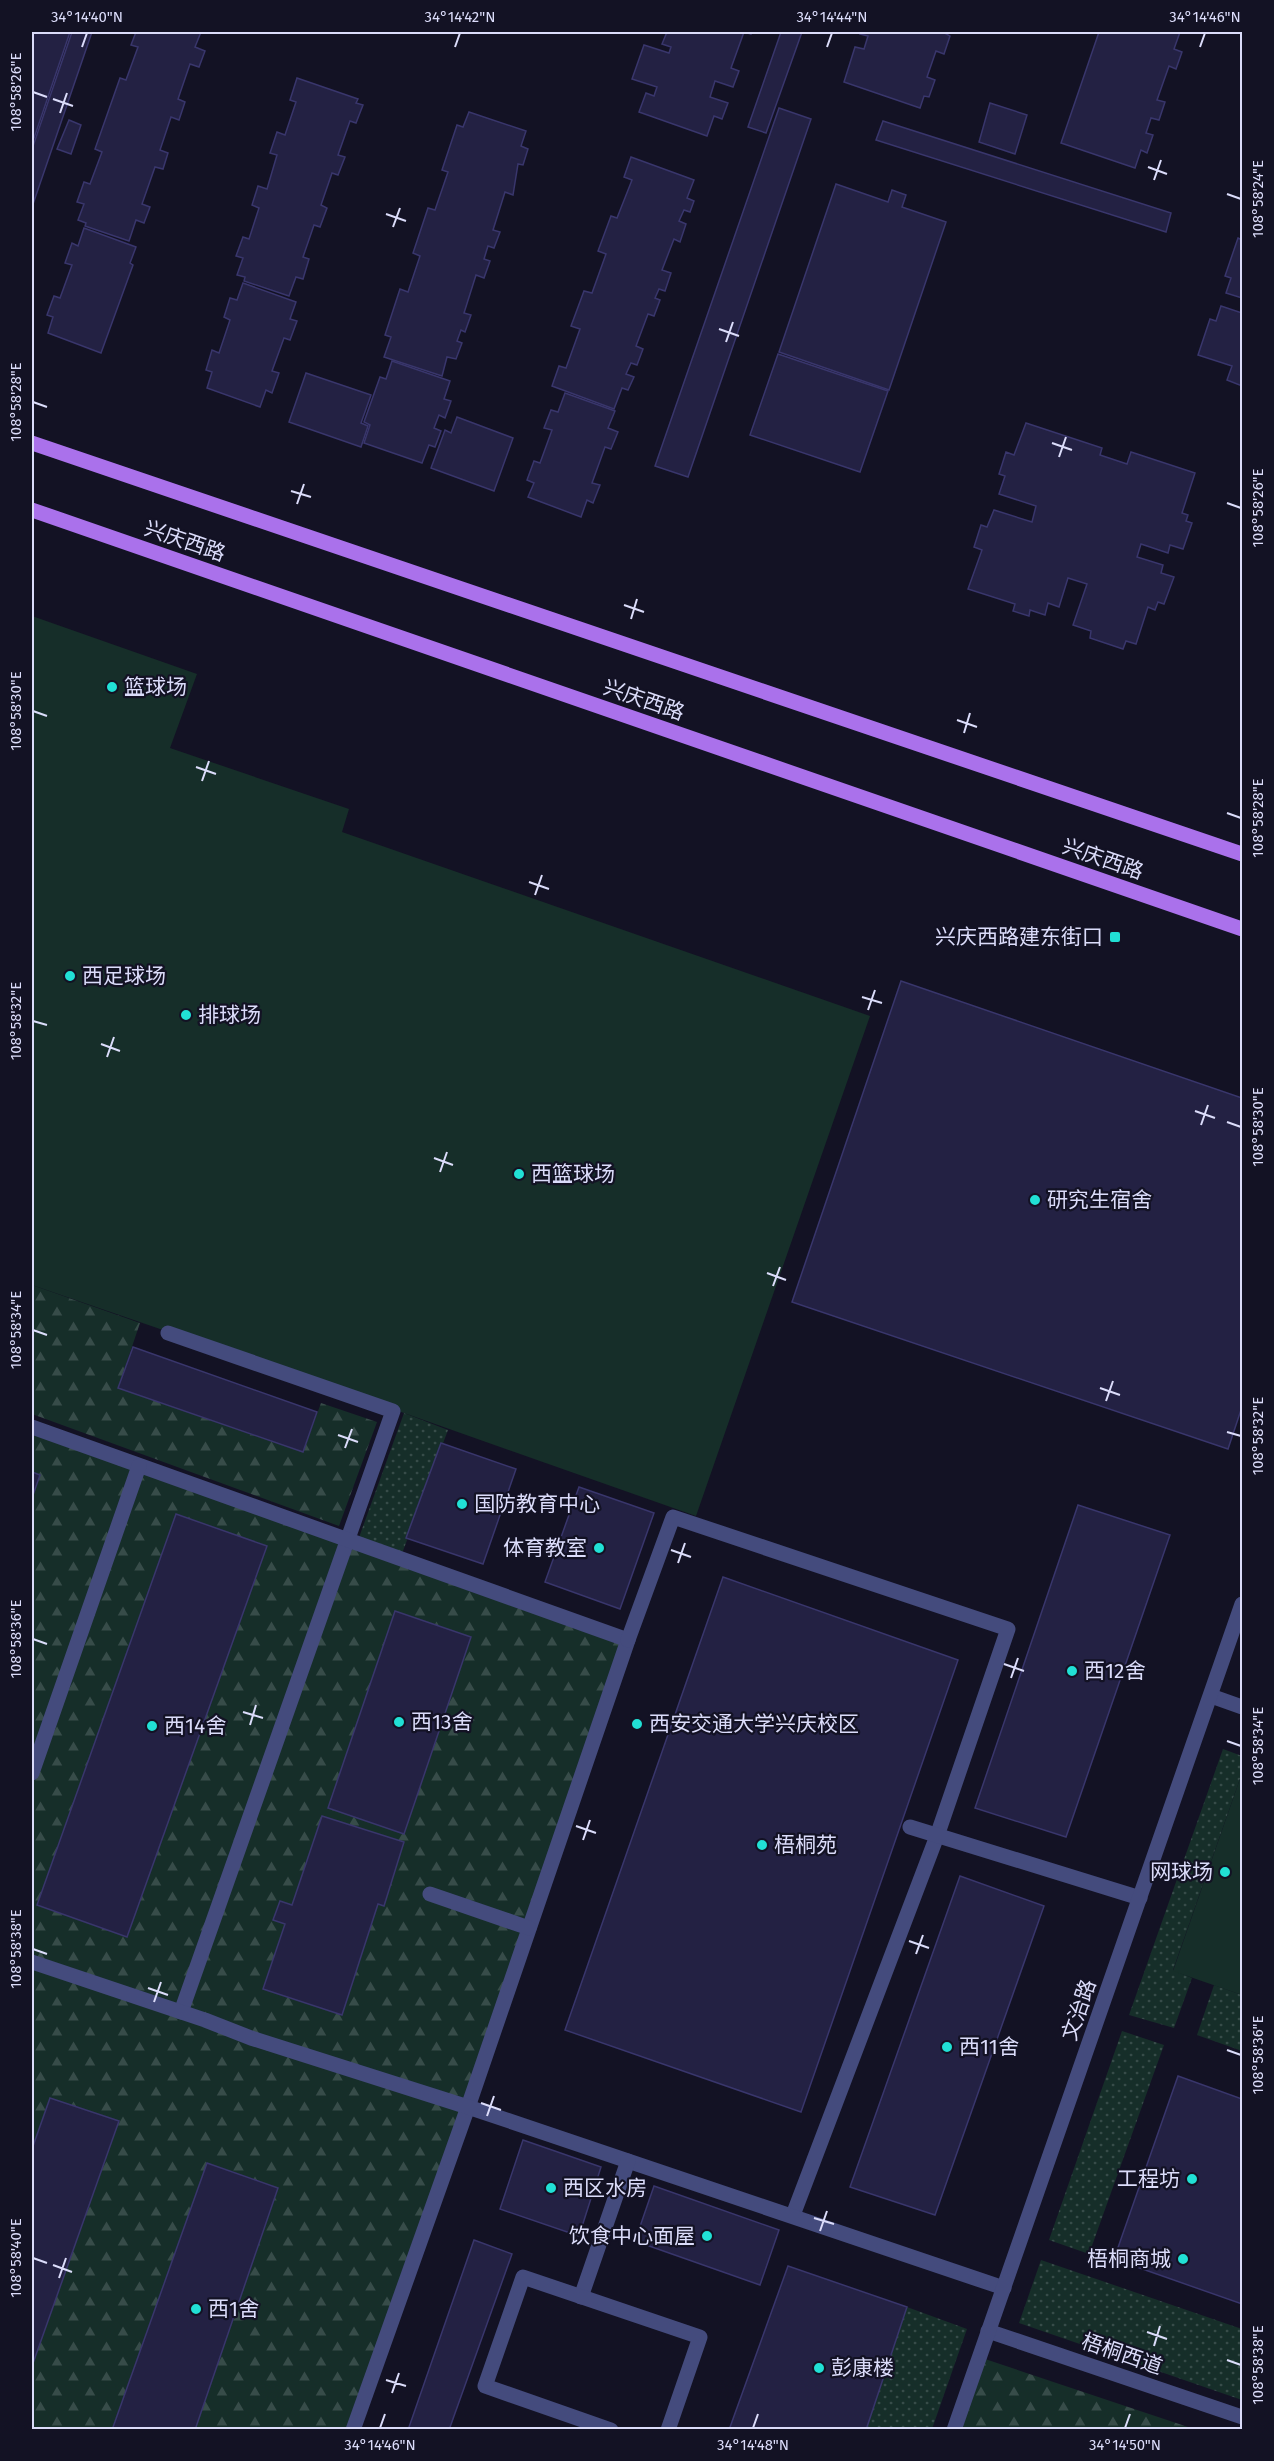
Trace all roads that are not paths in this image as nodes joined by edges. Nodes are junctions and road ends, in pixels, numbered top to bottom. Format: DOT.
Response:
graph roads {
  1 [pos="32,443"];
  2 [pos="32,510"];
  3 [pos="1242,854"];
  4 [pos="1242,929"];
  5 [pos="168,1333"];
  6 [pos="32,1427"];
  7 [pos="139,1466"];
  8 [pos="347,1539"];
  9 [pos="1242,1604"];
  10 [pos="628,1640"];
  11 [pos="1211,1696"];
  12 [pos="1242,1707"];
  13 [pos="32,1773"];
  14 [pos="910,1827"];
  15 [pos="937,1836"];
  16 [pos="430,1894"];
  17 [pos="1140,1898"];
  18 [pos="529,1928"];
  19 [pos="32,1962"];
  20 [pos="181,2012"];
  21 [pos="468,2107"];
  22 [pos="628,2161"];
  23 [pos="793,2215"];
  24 [pos="1004,2288"];
  25 [pos="581,2297"];
  26 [pos="988,2331"];
  27 [pos="1242,2417"];
  28 [pos="353,2430"];
  29 [pos="611,2430"];
  30 [pos="668,2430"];
  31 [pos="954,2430"];
  1 -- 3 [label="main road, 兴庆西路"];
  2 -- 4 [label="main road, 兴庆西路"];
  5 -- 8 [label="street"];
  6 -- 7 [label="street"];
  7 -- 8 [label="street"];
  7 -- 13 [label="street"];
  8 -- 10 [label="street"];
  8 -- 20 [label="street"];
  9 -- 11 [label="street, 文治路"];
  10 -- 15 [label="street"];
  10 -- 18 [label="street"];
  11 -- 12 [label="street"];
  11 -- 17 [label="street, 文治路"];
  14 -- 15 [label="street"];
  15 -- 17 [label="street"];
  15 -- 23 [label="street"];
  16 -- 18 [label="street"];
  17 -- 24 [label="street, 文治路"];
  18 -- 21 [label="street"];
  19 -- 20 [label="street"];
  20 -- 21 [label="street"];
  21 -- 22 [label="street"];
  21 -- 28 [label="street"];
  22 -- 23 [label="street"];
  22 -- 25 [label="street"];
  23 -- 24 [label="street"];
  24 -- 26 [label="street, 文治路"];
  25 -- 29 [label="street"];
  25 -- 30 [label="street"];
  26 -- 27 [label="street, 梧桐西道"];
  26 -- 31 [label="street, 文治路"];
}
